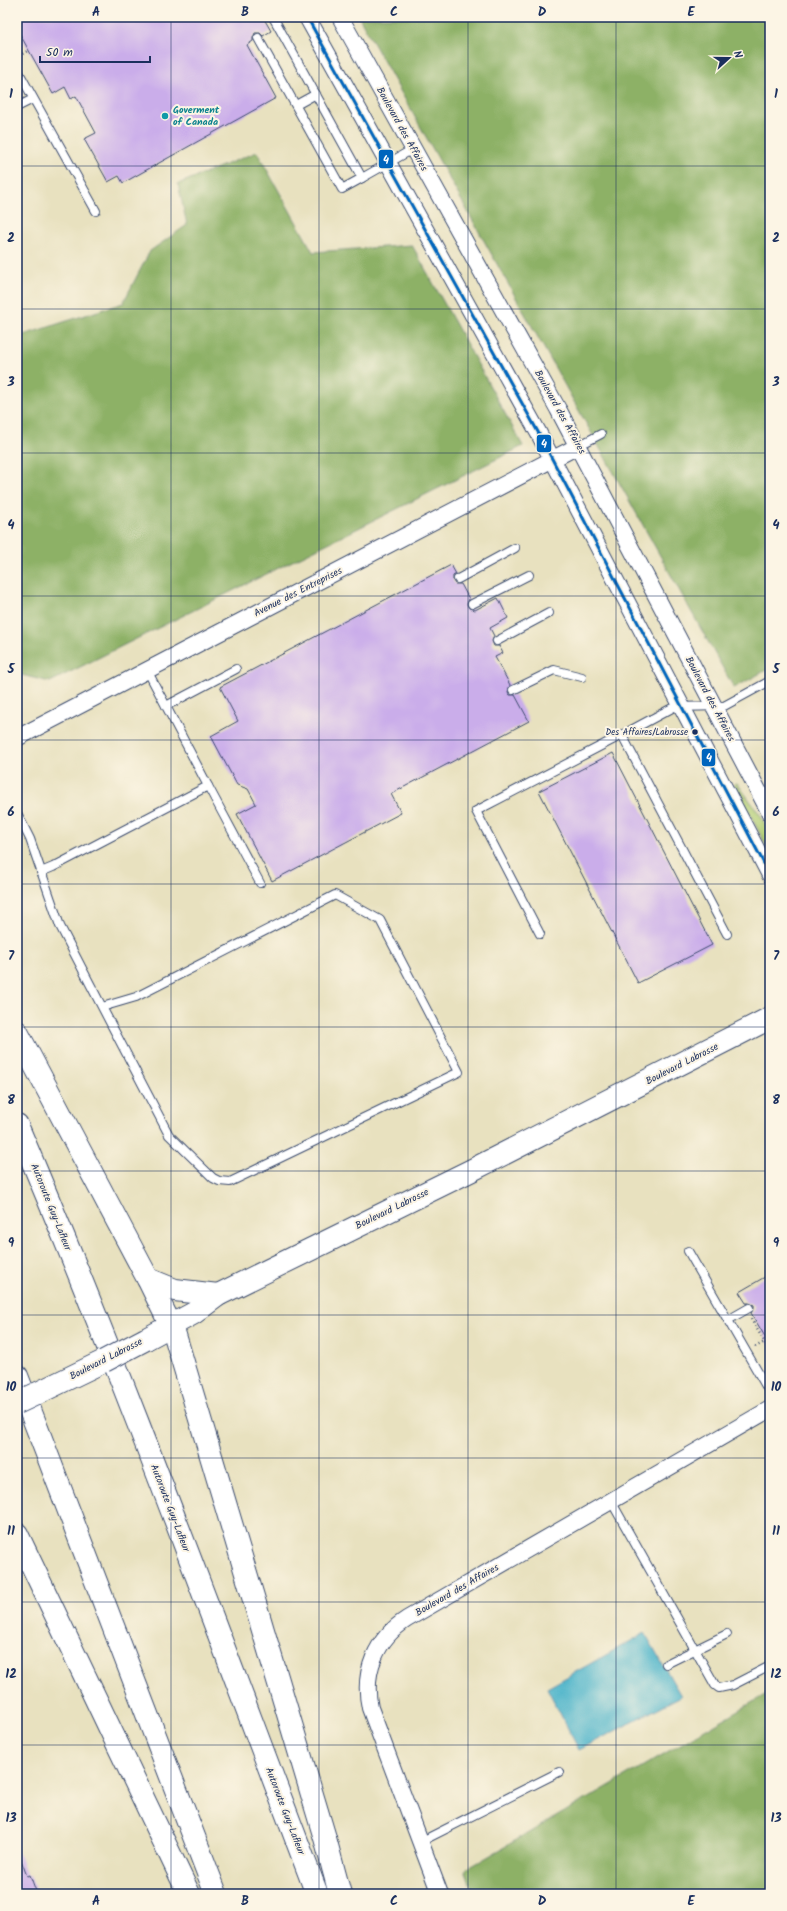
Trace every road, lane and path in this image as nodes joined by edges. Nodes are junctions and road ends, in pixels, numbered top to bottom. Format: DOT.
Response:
graph roads {
  1 [pos="273,17"];
  2 [pos="307,17"];
  3 [pos="340,17"];
  4 [pos="258,38"];
  5 [pos="29,50"];
  6 [pos="19,56"];
  7 [pos="17,69"];
  8 [pos="316,94"];
  9 [pos="33,99"];
  10 [pos="296,105"];
  11 [pos="17,107"];
  12 [pos="413,149"];
  13 [pos="389,163"];
  14 [pos="362,178"];
  15 [pos="96,211"];
  16 [pos="601,434"];
  17 [pos="578,446"];
  18 [pos="553,460"];
  19 [pos="515,548"];
  20 [pos="529,575"];
  21 [pos="458,579"];
  22 [pos="472,604"];
  23 [pos="549,613"];
  24 [pos="497,641"];
  25 [pos="236,669"];
  26 [pos="147,670"];
  27 [pos="582,677"];
  28 [pos="770,681"];
  29 [pos="513,690"];
  30 [pos="166,706"];
  31 [pos="682,706"];
  32 [pos="714,706"];
  33 [pos="622,735"];
  34 [pos="17,738"];
  35 [pos="208,786"];
  36 [pos="17,813"];
  37 [pos="770,813"];
  38 [pos="41,872"];
  39 [pos="770,875"];
  40 [pos="260,882"];
  41 [pos="540,934"];
  42 [pos="727,934"];
  43 [pos="102,1006"];
  44 [pos="770,1018"];
  45 [pos="17,1032"];
  46 [pos="17,1125"];
  47 [pos="688,1251"];
  48 [pos="148,1278"];
  49 [pos="218,1295"];
  50 [pos="749,1308"];
  51 [pos="728,1320"];
  52 [pos="171,1325"];
  53 [pos="755,1326"];
  54 [pos="770,1351"];
  55 [pos="17,1376"];
  56 [pos="770,1393"];
  57 [pos="17,1403"];
  58 [pos="770,1410"];
  59 [pos="611,1501"];
  60 [pos="17,1534"];
  61 [pos="727,1634"];
  62 [pos="695,1650"];
  63 [pos="666,1664"];
  64 [pos="770,1666"];
  65 [pos="559,1772"];
  66 [pos="420,1842"];
  67 [pos="189,1894"];
  68 [pos="216,1894"];
  69 [pos="317,1894"];
  70 [pos="340,1894"];
  71 [pos="440,1894"];
  1 -- 8 [label="lane"];
  2 -- 13 [label="street"];
  3 -- 12 [label="street, Boulevard des Affaires"];
  4 -- 10 [label="lane"];
  5 -- 6 [label="path"];
  7 -- 9 [label="lane"];
  8 -- 10 [label="lane"];
  8 -- 14 [label="lane"];
  9 -- 11 [label="lane"];
  9 -- 15 [label="lane"];
  10 -- 14 [label="lane"];
  12 -- 13 [label="lane"];
  12 -- 17 [label="street, Boulevard des Affaires"];
  13 -- 14 [label="lane"];
  13 -- 18 [label="street"];
  16 -- 17 [label="lane"];
  17 -- 18 [label="street, Avenue des Entreprises"];
  17 -- 32 [label="street, Boulevard des Affaires"];
  18 -- 26 [label="street, Avenue des Entreprises"];
  18 -- 31 [label="street"];
  19 -- 21 [label="lane"];
  20 -- 22 [label="lane"];
  23 -- 24 [label="lane"];
  25 -- 30 [label="lane"];
  26 -- 30 [label="lane"];
  26 -- 34 [label="street, Avenue des Entreprises"];
  27 -- 29 [label="lane"];
  28 -- 32 [label="lane"];
  30 -- 35 [label="lane"];
  31 -- 32 [label="lane"];
  31 -- 33 [label="lane"];
  31 -- 39 [label="street"];
  32 -- 37 [label="street, Boulevard des Affaires"];
  33 -- 41 [label="lane"];
  33 -- 42 [label="lane"];
  35 -- 38 [label="lane"];
  35 -- 40 [label="lane"];
  36 -- 38 [label="lane"];
  38 -- 43 [label="lane"];
  43 -- 43 [label="lane"];
  44 -- 49 [label="main road, Boulevard Labrosse"];
  45 -- 48 [label="main road"];
  46 -- 69 [label="main road, Autoroute Guy-Lafleur"];
  47 -- 51 [label="lane"];
  48 -- 49 [label="main road"];
  48 -- 52 [label="main road"];
  49 -- 52 [label="main road, Boulevard Labrosse"];
  50 -- 51 [label="lane"];
  51 -- 56 [label="lane"];
  52 -- 57 [label="main road, Boulevard Labrosse, bridge"];
  52 -- 70 [label="main road"];
  53 -- 54 [label="path"];
  55 -- 68 [label="main road"];
  58 -- 59 [label="street, Boulevard des Affaires"];
  59 -- 62 [label="lane"];
  59 -- 66 [label="street, Boulevard des Affaires"];
  60 -- 67 [label="main road"];
  61 -- 62 [label="lane"];
  62 -- 63 [label="lane"];
  62 -- 64 [label="lane"];
  65 -- 66 [label="lane"];
  66 -- 71 [label="street, Boulevard des Affaires"];
}
